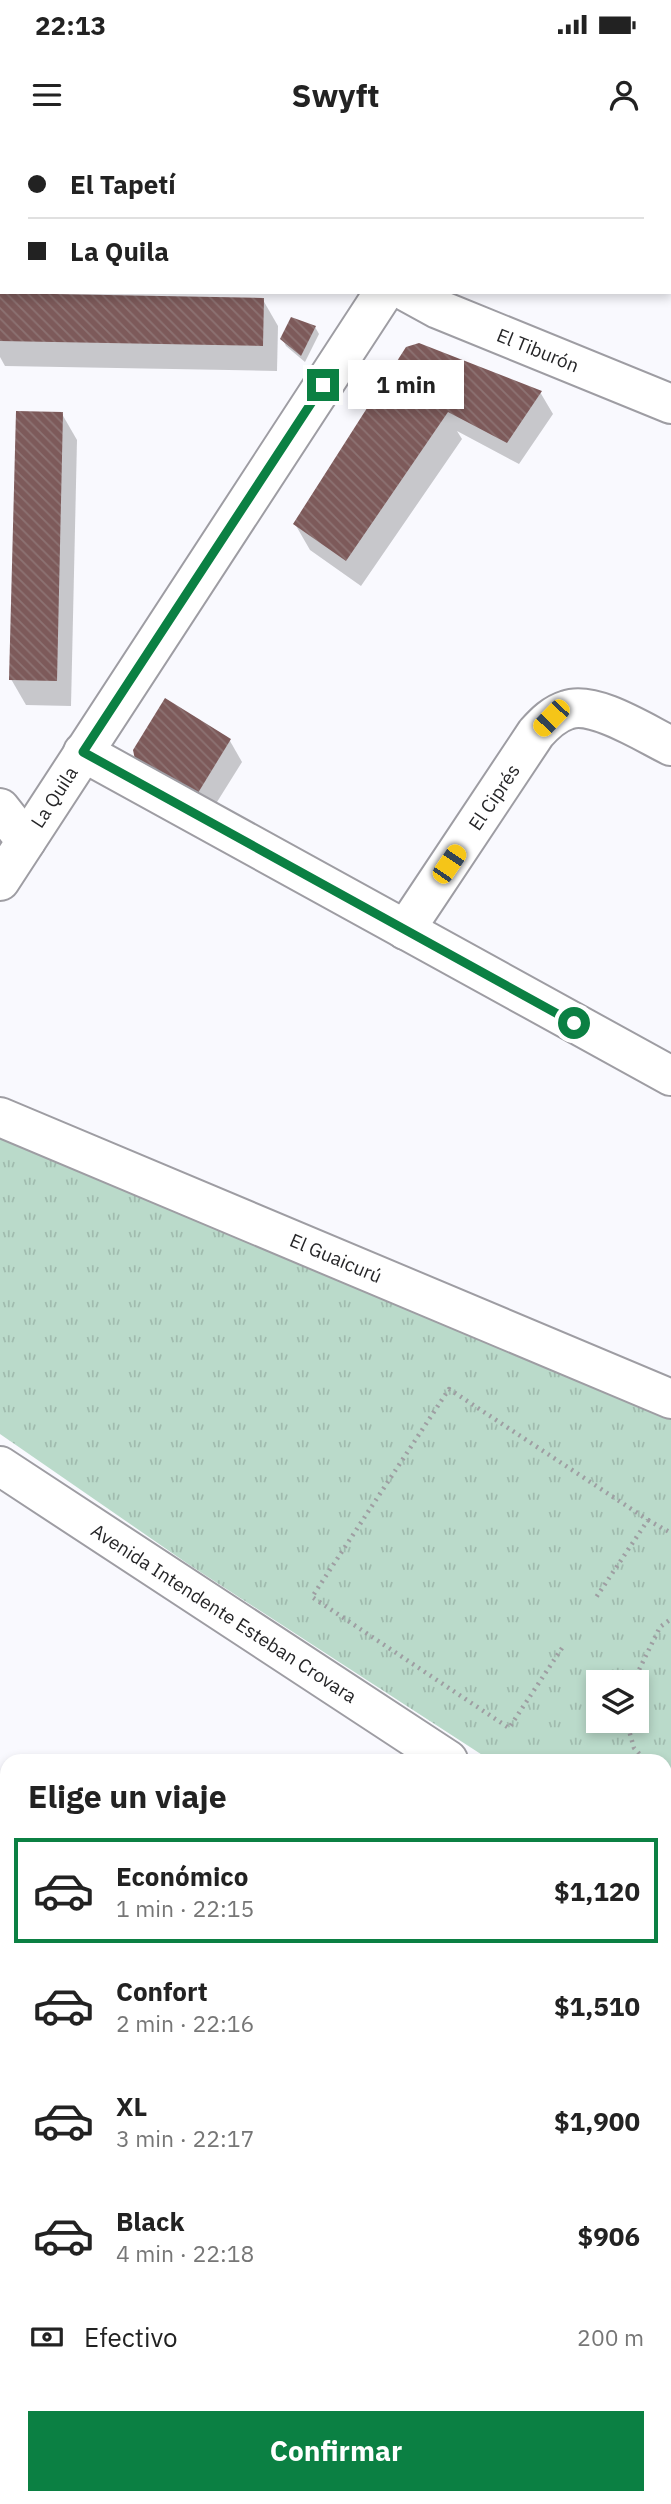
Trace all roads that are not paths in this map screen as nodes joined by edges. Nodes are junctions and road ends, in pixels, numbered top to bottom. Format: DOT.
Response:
graph roads {
  1 [pos="383,294"];
  2 [pos="411,294"];
  3 [pos="671,404"];
  4 [pos="671,746"];
  5 [pos="83,752"];
  6 [pos="0,808"];
  7 [pos="26,841"];
  8 [pos="0,881"];
  9 [pos="405,930"];
  10 [pos="671,1076"];
  11 [pos="0,1117"];
  12 [pos="671,1399"];
  13 [pos="0,1466"];
  14 [pos="439,1754"];
  1 -- 5 [label="street, La Quila"];
  2 -- 3 [label="street, El Tiburón"];
  4 -- 9 [label="street, El Ciprés"];
  5 -- 7 [label="street, La Quila"];
  5 -- 9 [label="street"];
  6 -- 7 [label="street"];
  7 -- 8 [label="street, La Quila"];
  9 -- 10 [label="street"];
  11 -- 12 [label="street, El Guaicurú"];
  13 -- 14 [label="street, Avenida Intendente Esteban Crovara"];
}
